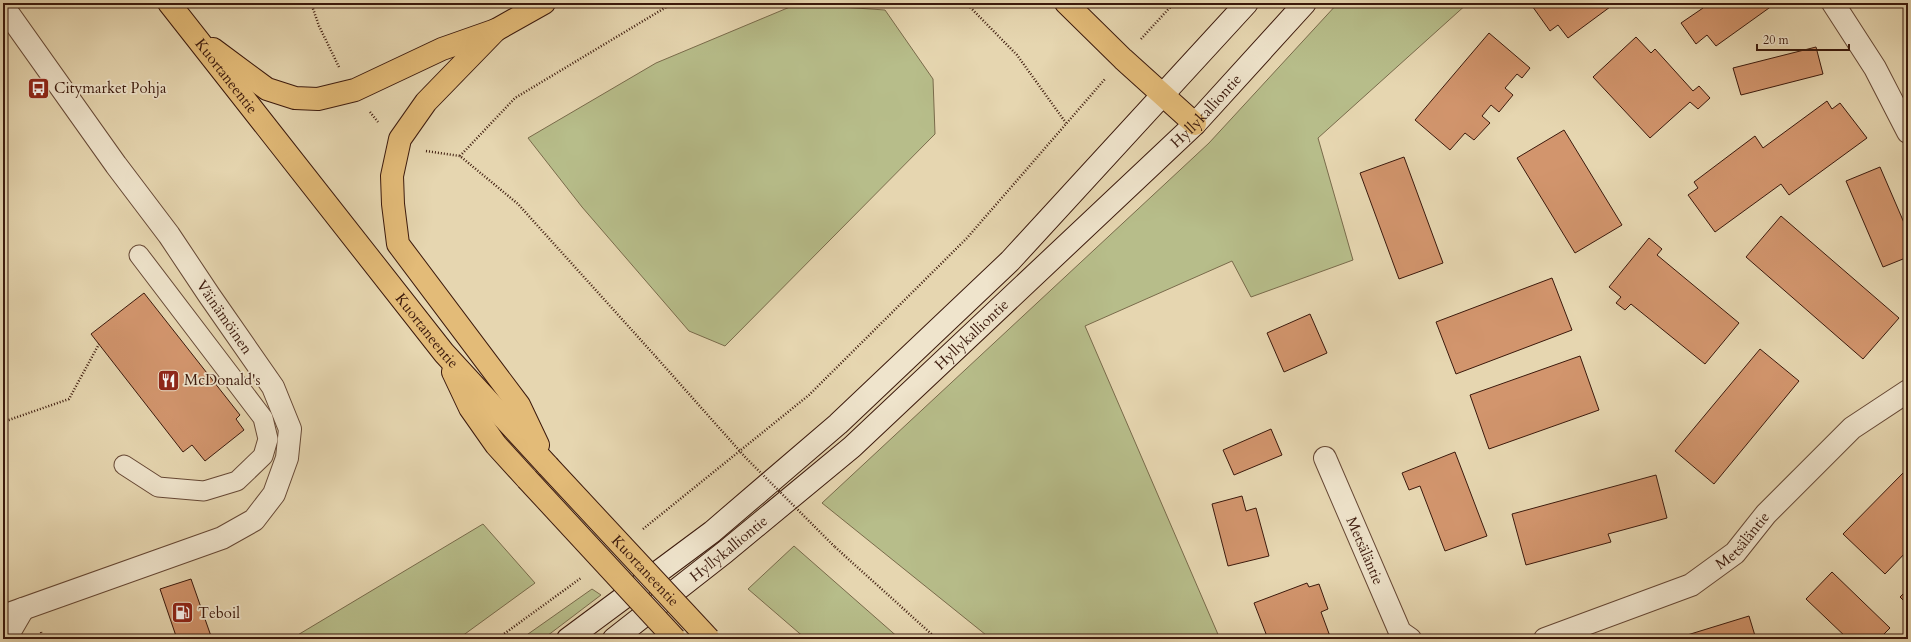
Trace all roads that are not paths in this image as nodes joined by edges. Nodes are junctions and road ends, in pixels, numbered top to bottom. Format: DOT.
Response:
graph roads {
  1 [pos="169,3"];
  2 [pos="544,3"];
  3 [pos="1066,3"];
  4 [pos="1247,3"];
  5 [pos="1305,3"];
  6 [pos="1833,3"];
  7 [pos="3,6"];
  8 [pos="496,30"];
  9 [pos="191,33"];
  10 [pos="1164,95"];
  11 [pos="1195,124"];
  12 [pos="1908,132"];
  13 [pos="139,255"];
  14 [pos="444,353"];
  15 [pos="1908,391"];
  16 [pos="1325,458"];
  17 [pos="124,465"];
  18 [pos="548,466"];
  19 [pos="24,609"];
  20 [pos="3,616"];
  21 [pos="9,639"];
  22 [pos="568,639"];
  23 [pos="614,639"];
  24 [pos="675,639"];
  25 [pos="709,639"];
  26 [pos="1410,639"];
  27 [pos="1545,639"];
  1 -- 9 [label="highway, Kuortaneentie"];
  2 -- 8 [label="highway"];
  3 -- 10 [label="highway"];
  4 -- 10 [label="main road, Hyllykalliontie"];
  5 -- 11 [label="main road, Hyllykalliontie"];
  6 -- 12 [label="main road"];
  7 -- 19 [label="main road, Väinämöinen"];
  8 -- 9 [label="highway"];
  8 -- 18 [label="highway"];
  9 -- 14 [label="highway, Kuortaneentie"];
  10 -- 11 [label="highway"];
  10 -- 22 [label="main road, Hyllykalliontie"];
  11 -- 23 [label="main road, Hyllykalliontie"];
  13 -- 17 [label="lane"];
  14 -- 18 [label="highway, Kuortaneentie"];
  14 -- 24 [label="highway, bridge"];
  15 -- 27 [label="main road, Metsäläntie"];
  16 -- 26 [label="main road, Metsäläntie"];
  18 -- 25 [label="highway, Kuortaneentie, bridge"];
  19 -- 20 [label="main road, Väinämöinen"];
  19 -- 21 [label="main road"];
}
